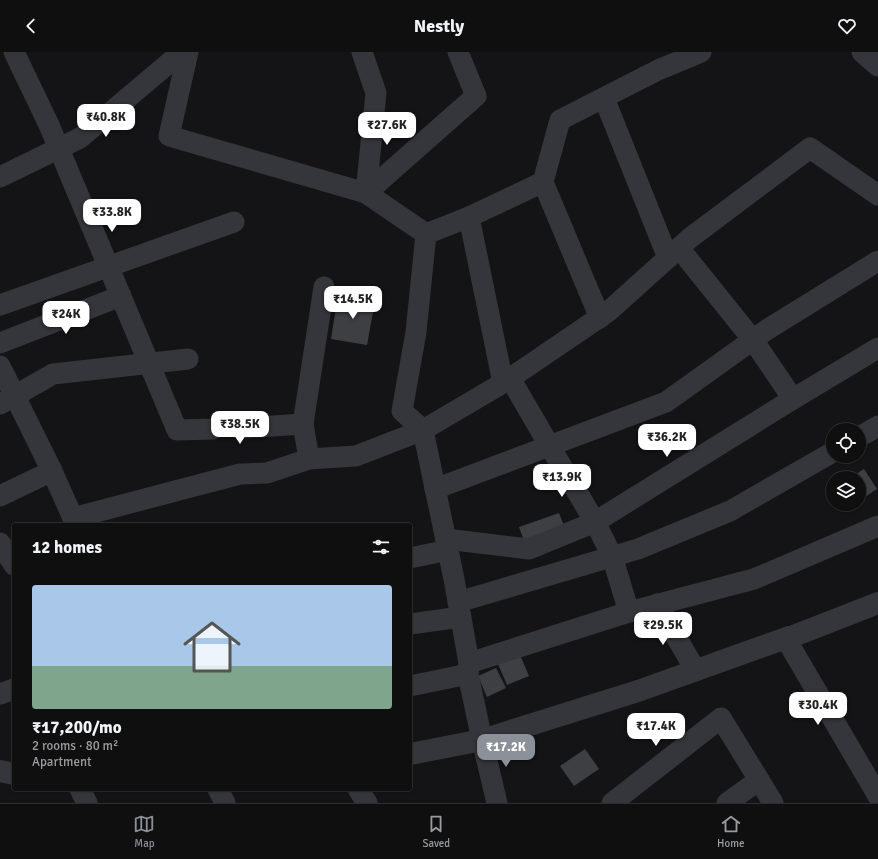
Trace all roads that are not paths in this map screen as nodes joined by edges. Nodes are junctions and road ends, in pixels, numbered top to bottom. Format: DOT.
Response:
graph roads {
  1 [pos="14,52"];
  2 [pos="182,52"];
  3 [pos="188,52"];
  4 [pos="362,52"];
  5 [pos="458,52"];
  6 [pos="862,52"];
  7 [pos="698,53"];
  8 [pos="878,66"];
  9 [pos="604,98"];
  10 [pos="59,148"];
  11 [pos="0,177"];
  12 [pos="543,182"];
  13 [pos="366,193"];
  14 [pos="878,195"];
  15 [pos="469,217"];
  16 [pos="234,222"];
  17 [pos="426,234"];
  18 [pos="674,253"];
  19 [pos="878,261"];
  20 [pos="108,266"];
  21 [pos="324,287"];
  22 [pos="121,296"];
  23 [pos="0,305"];
  24 [pos="600,318"];
  25 [pos="753,340"];
  26 [pos="0,343"];
  27 [pos="878,348"];
  28 [pos="188,359"];
  29 [pos="149,364"];
  30 [pos="0,366"];
  31 [pos="507,380"];
  32 [pos="793,399"];
  33 [pos="7,400"];
  34 [pos="303,424"];
  35 [pos="878,426"];
  36 [pos="423,430"];
  37 [pos="866,433"];
  38 [pos="549,445"];
  39 [pos="826,456"];
  40 [pos="309,459"];
  41 [pos="52,471"];
  42 [pos="435,489"];
  43 [pos="0,496"];
  44 [pos="74,521"];
  45 [pos="596,522"];
  46 [pos="878,526"];
  47 [pos="0,543"];
  48 [pos="447,544"];
  49 [pos="612,556"];
  50 [pos="412,557"];
  51 [pos="12,562"];
  52 [pos="878,603"];
  53 [pos="657,604"];
  54 [pos="459,609"];
  55 [pos="629,612"];
  56 [pos="412,623"];
  57 [pos="787,638"];
  58 [pos="468,669"];
  59 [pos="696,671"];
  60 [pos="412,685"];
  61 [pos="12,690"];
  62 [pos="0,694"];
  63 [pos="482,740"];
  64 [pos="412,754"];
  65 [pos="0,771"];
  66 [pos="12,774"];
  67 [pos="759,780"];
  68 [pos="81,791"];
  69 [pos="219,791"];
  70 [pos="359,791"];
  71 [pos="878,796"];
  72 [pos="619,800"];
  73 [pos="87,803"];
  74 [pos="225,803"];
  75 [pos="367,803"];
  76 [pos="497,803"];
  77 [pos="727,803"];
  78 [pos="772,803"];
  1 -- 10 [label="street"];
  2 -- 10 [label="street"];
  3 -- 13 [label="street"];
  4 -- 13 [label="street"];
  5 -- 13 [label="street"];
  6 -- 8 [label="street"];
  7 -- 9 [label="street"];
  9 -- 12 [label="street"];
  9 -- 18 [label="street"];
  10 -- 11 [label="street"];
  10 -- 20 [label="street"];
  12 -- 15 [label="street"];
  12 -- 24 [label="street"];
  13 -- 17 [label="street"];
  14 -- 18 [label="street"];
  15 -- 17 [label="street"];
  15 -- 31 [label="street"];
  16 -- 20 [label="street"];
  17 -- 36 [label="street"];
  18 -- 24 [label="street"];
  18 -- 25 [label="street"];
  19 -- 25 [label="street"];
  20 -- 22 [label="street"];
  20 -- 23 [label="street"];
  21 -- 34 [label="street"];
  22 -- 26 [label="street"];
  22 -- 29 [label="street"];
  24 -- 31 [label="street"];
  25 -- 32 [label="street"];
  25 -- 38 [label="street"];
  27 -- 32 [label="street"];
  28 -- 29 [label="street"];
  29 -- 33 [label="street"];
  29 -- 34 [label="street"];
  30 -- 33 [label="street"];
  31 -- 36 [label="street"];
  31 -- 38 [label="street"];
  32 -- 45 [label="street"];
  33 -- 41 [label="street"];
  34 -- 40 [label="street"];
  35 -- 37 [label="street"];
  36 -- 40 [label="street"];
  36 -- 42 [label="street"];
  38 -- 42 [label="street"];
  38 -- 45 [label="street"];
  39 -- 49 [label="street"];
  40 -- 44 [label="street"];
  41 -- 43 [label="street"];
  41 -- 44 [label="street"];
  42 -- 48 [label="street"];
  45 -- 48 [label="street"];
  45 -- 49 [label="street"];
  46 -- 53 [label="street"];
  47 -- 51 [label="street"];
  48 -- 50 [label="street"];
  48 -- 54 [label="street"];
  49 -- 54 [label="street"];
  49 -- 55 [label="street"];
  52 -- 57 [label="street"];
  53 -- 55 [label="street"];
  53 -- 59 [label="street"];
  54 -- 56 [label="street"];
  54 -- 58 [label="street"];
  55 -- 58 [label="street"];
  57 -- 59 [label="street"];
  57 -- 71 [label="street"];
  58 -- 60 [label="street"];
  58 -- 63 [label="street"];
  59 -- 63 [label="street"];
  61 -- 62 [label="street"];
  63 -- 64 [label="street"];
  63 -- 76 [label="street"];
  65 -- 66 [label="street"];
  67 -- 72 [label="street"];
  67 -- 77 [label="street"];
  67 -- 78 [label="street"];
  68 -- 73 [label="street"];
  69 -- 74 [label="street"];
  70 -- 75 [label="street"];
}
